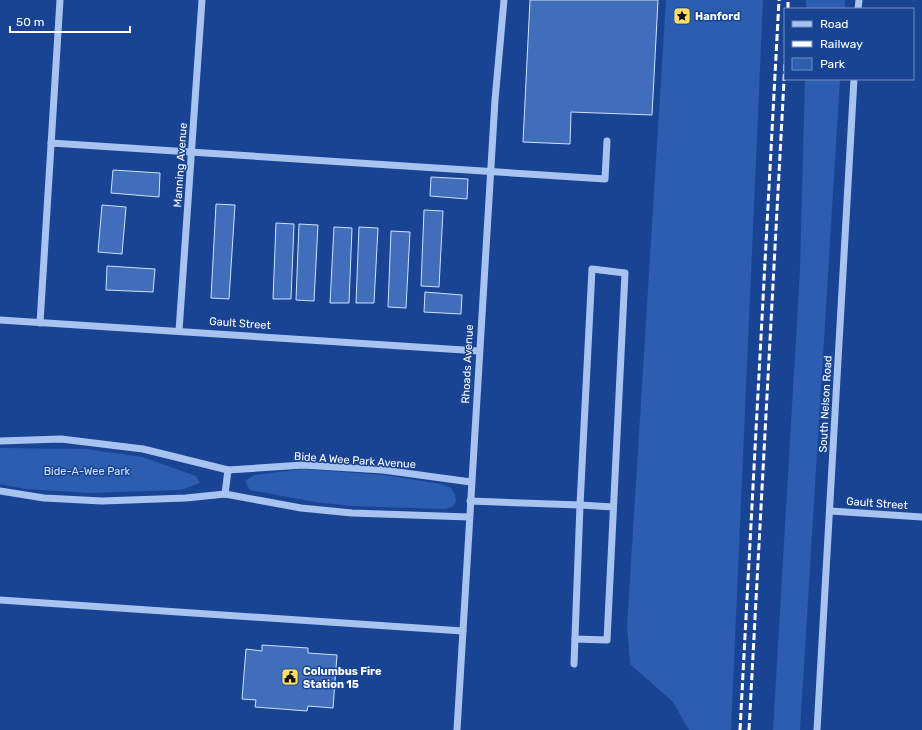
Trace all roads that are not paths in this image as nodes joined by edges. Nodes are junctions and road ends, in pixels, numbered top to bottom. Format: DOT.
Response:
graph roads {
  1 [pos="60,0"];
  2 [pos="202,0"];
  3 [pos="504,0"];
  4 [pos="854,80"];
  5 [pos="607,141"];
  6 [pos="51,143"];
  7 [pos="192,152"];
  8 [pos="490,172"];
  9 [pos="0,320"];
  10 [pos="40,323"];
  11 [pos="179,331"];
  12 [pos="479,351"];
  13 [pos="0,441"];
  14 [pos="228,470"];
  15 [pos="471,482"];
  16 [pos="0,492"];
  17 [pos="225,494"];
  18 [pos="470,501"];
  19 [pos="580,505"];
  20 [pos="613,507"];
  21 [pos="830,511"];
  22 [pos="469,517"];
  23 [pos="922,517"];
  24 [pos="0,600"];
  25 [pos="463,631"];
  26 [pos="575,639"];
  27 [pos="574,664"];
  28 [pos="457,730"];
  29 [pos="817,730"];
  1 -- 6 [label="street"];
  2 -- 7 [label="street, Manning Avenue"];
  3 -- 8 [label="street, Rhoads Avenue"];
  4 -- 21 [label="street, South Nelson Road"];
  5 -- 8 [label="street"];
  6 -- 7 [label="street"];
  6 -- 10 [label="street"];
  7 -- 8 [label="street"];
  7 -- 11 [label="street, Manning Avenue"];
  8 -- 12 [label="street, Rhoads Avenue"];
  9 -- 10 [label="street, Gault Street"];
  10 -- 11 [label="street, Gault Street"];
  11 -- 12 [label="street, Gault Street"];
  12 -- 15 [label="street, Rhoads Avenue"];
  13 -- 14 [label="street, Bide A Wee Park Avenue"];
  14 -- 15 [label="street, Bide A Wee Park Avenue"];
  14 -- 17 [label="street"];
  15 -- 18 [label="street, Rhoads Avenue"];
  16 -- 17 [label="street"];
  17 -- 22 [label="street"];
  18 -- 19 [label="street"];
  18 -- 22 [label="street, Rhoads Avenue"];
  19 -- 20 [label="street"];
  19 -- 20 [label="street"];
  19 -- 26 [label="street"];
  20 -- 26 [label="street"];
  21 -- 23 [label="street, Gault Street"];
  21 -- 29 [label="street, South Nelson Road"];
  22 -- 25 [label="street, Rhoads Avenue"];
  24 -- 25 [label="street"];
  25 -- 28 [label="street, Rhoads Avenue"];
  26 -- 27 [label="street"];
}
